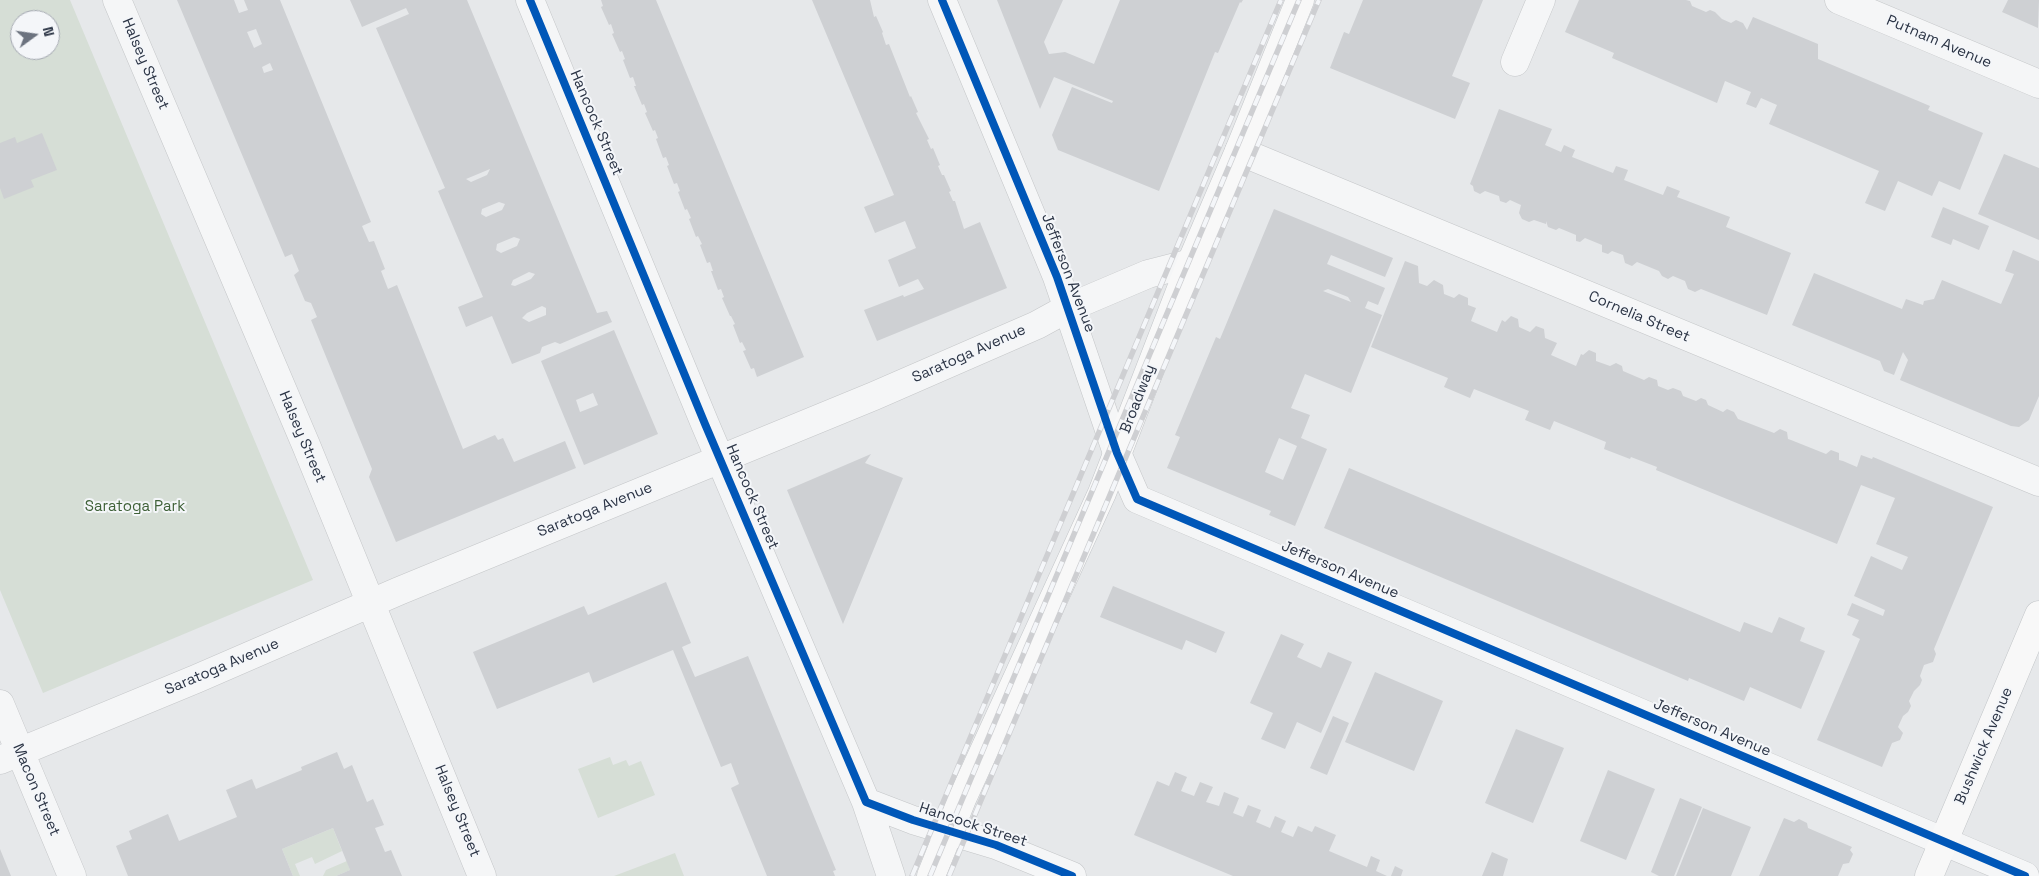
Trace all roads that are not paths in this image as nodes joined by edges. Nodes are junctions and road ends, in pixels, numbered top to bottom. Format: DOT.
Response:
graph roads {
  1 [pos="118,0"];
  2 [pos="530,0"];
  3 [pos="942,0"];
  4 [pos="1300,0"];
  5 [pos="1541,0"];
  6 [pos="1839,0"];
  7 [pos="1515,62"];
  8 [pos="2039,84"];
  9 [pos="1239,151"];
  10 [pos="1191,263"];
  11 [pos="1068,308"];
  12 [pos="1117,453"];
  13 [pos="721,460"];
  14 [pos="2039,482"];
  15 [pos="371,603"];
  16 [pos="2039,615"];
  17 [pos="0,704"];
  18 [pos="10,756"];
  19 [pos="866,802"];
  20 [pos="949,831"];
  21 [pos="1944,842"];
  22 [pos="72,876"];
  23 [pos="482,876"];
  24 [pos="891,876"];
  25 [pos="931,876"];
  26 [pos="1072,876"];
  27 [pos="1929,876"];
  28 [pos="2025,876"];
  1 -- 15 [label="street, Halsey Street"];
  2 -- 13 [label="street, Hancock Street"];
  3 -- 11 [label="street, Jefferson Avenue"];
  4 -- 9 [label="main road, Broadway"];
  5 -- 7 [label="street"];
  6 -- 8 [label="street, Putnam Avenue"];
  9 -- 10 [label="main road, Broadway"];
  9 -- 14 [label="street, Cornelia Street"];
  10 -- 11 [label="street, Saratoga Avenue"];
  10 -- 12 [label="main road, Broadway"];
  11 -- 12 [label="street, Jefferson Avenue"];
  11 -- 13 [label="street, Saratoga Avenue"];
  12 -- 20 [label="main road, Broadway"];
  12 -- 21 [label="street, Jefferson Avenue"];
  13 -- 15 [label="street, Saratoga Avenue"];
  13 -- 19 [label="street, Hancock Street"];
  15 -- 18 [label="street, Saratoga Avenue"];
  15 -- 23 [label="street, Halsey Street"];
  16 -- 21 [label="main road, Bushwick Avenue"];
  17 -- 18 [label="street, Macon Street"];
  18 -- 22 [label="street, Macon Street"];
  19 -- 20 [label="street, Hancock Street"];
  19 -- 24 [label="street, Hancock Street"];
  20 -- 25 [label="main road, Broadway"];
  20 -- 26 [label="street, Hancock Street"];
  21 -- 27 [label="main road, Bushwick Avenue"];
  21 -- 28 [label="street, Jefferson Avenue"];
}
